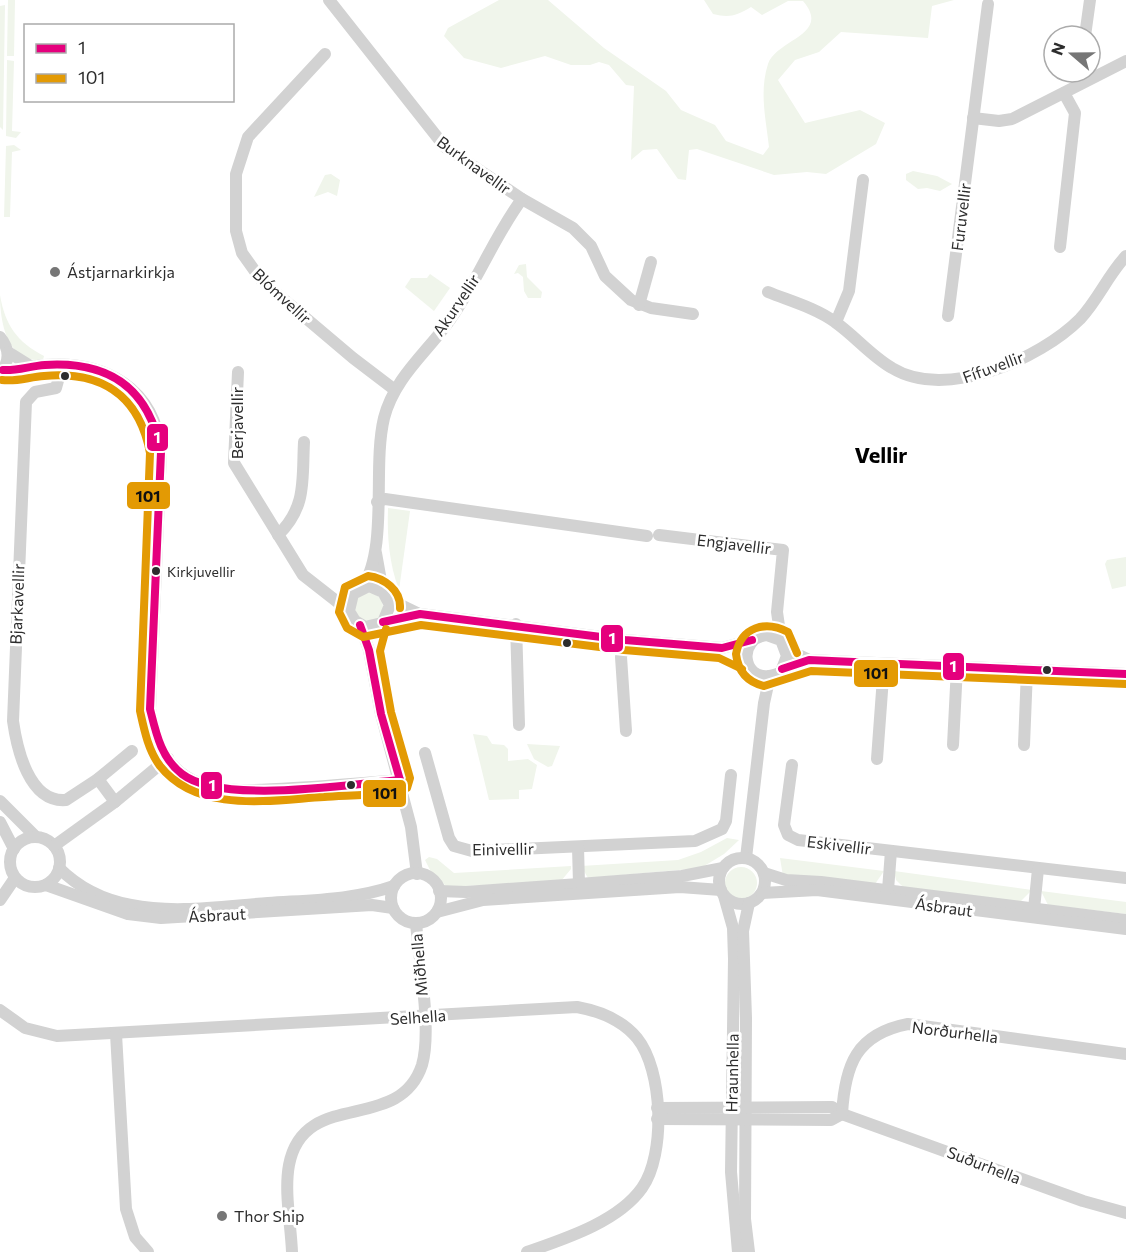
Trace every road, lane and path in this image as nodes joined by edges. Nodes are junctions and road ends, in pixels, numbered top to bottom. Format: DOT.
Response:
graph roads {
  1 [pos="329,0"];
  2 [pos="1090,0"];
  3 [pos="988,4"];
  4 [pos="1087,24"];
  5 [pos="325,54"];
  6 [pos="1126,61"];
  7 [pos="1102,68"];
  8 [pos="1075,84"];
  9 [pos="1064,93"];
  10 [pos="973,118"];
  11 [pos="863,180"];
  12 [pos="522,199"];
  13 [pos="1060,247"];
  14 [pos="1126,256"];
  15 [pos="651,262"];
  16 [pos="768,292"];
  17 [pos="639,304"];
  18 [pos="693,314"];
  19 [pos="948,316"];
  20 [pos="836,322"];
  21 [pos="0,336"];
  22 [pos="8,351"];
  23 [pos="62,366"];
  24 [pos="32,367"];
  25 [pos="1,371"];
  26 [pos="238,372"];
  27 [pos="395,390"];
  28 [pos="304,442"];
  29 [pos="377,502"];
  30 [pos="278,535"];
  31 [pos="376,552"];
  32 [pos="357,591"];
  33 [pos="329,595"];
  34 [pos="386,595"];
  35 [pos="349,611"];
  36 [pos="777,612"];
  37 [pos="420,614"];
  38 [pos="380,624"];
  39 [pos="516,624"];
  40 [pos="360,625"];
  41 [pos="758,638"];
  42 [pos="625,640"];
  43 [pos="784,645"];
  44 [pos="722,648"];
  45 [pos="369,650"];
  46 [pos="747,660"];
  47 [pos="809,660"];
  48 [pos="884,664"];
  49 [pos="957,667"];
  50 [pos="782,669"];
  51 [pos="1027,670"];
  52 [pos="754,672"];
  53 [pos="1126,674"];
  54 [pos="770,676"];
  55 [pos="764,703"];
  56 [pos="519,725"];
  57 [pos="626,730"];
  58 [pos="953,745"];
  59 [pos="1024,745"];
  60 [pos="132,751"];
  61 [pos="424,753"];
  62 [pos="168,758"];
  63 [pos="878,759"];
  64 [pos="792,765"];
  65 [pos="731,775"];
  66 [pos="98,779"];
  67 [pos="399,780"];
  68 [pos="0,801"];
  69 [pos="115,802"];
  70 [pos="0,822"];
  71 [pos="36,837"];
  72 [pos="54,846"];
  73 [pos="578,847"];
  74 [pos="14,849"];
  75 [pos="891,850"];
  76 [pos="746,858"];
  77 [pos="59,868"];
  78 [pos="723,868"];
  79 [pos="1038,869"];
  80 [pos="764,873"];
  81 [pos="417,874"];
  82 [pos="15,878"];
  83 [pos="1126,878"];
  84 [pos="579,884"];
  85 [pos="46,885"];
  86 [pos="394,886"];
  87 [pos="888,890"];
  88 [pos="439,891"];
  89 [pos="722,893"];
  90 [pos="762,893"];
  91 [pos="0,900"];
  92 [pos="749,903"];
  93 [pos="393,908"];
  94 [pos="1034,909"];
  95 [pos="437,912"];
  96 [pos="1126,920"];
  97 [pos="416,923"];
  98 [pos="1126,929"];
  99 [pos="0,1010"];
  100 [pos="424,1017"];
  101 [pos="116,1034"];
  102 [pos="1126,1054"];
  103 [pos="746,1107"];
  104 [pos="657,1114"];
  105 [pos="731,1114"];
  106 [pos="842,1114"];
  107 [pos="746,1120"];
  108 [pos="1126,1213"];
  109 [pos="148,1252"];
  110 [pos="292,1252"];
  111 [pos="527,1252"];
  112 [pos="738,1252"];
  113 [pos="749,1252"];
  1 -- 12 [label="street, Burknavellir"];
  2 -- 4 [label="street"];
  3 -- 10 [label="street, Furuvellir"];
  5 -- 27 [label="street, Blómvellir"];
  6 -- 7 [label="street"];
  8 -- 9 [label="street"];
  9 -- 10 [label="street"];
  9 -- 13 [label="street"];
  10 -- 19 [label="street, Furuvellir"];
  11 -- 20 [label="street"];
  12 -- 17 [label="street, Burknavellir"];
  12 -- 27 [label="street, Akurvellir"];
  14 -- 20 [label="street, Fífuvellir"];
  15 -- 17 [label="street"];
  16 -- 20 [label="street, Fífuvellir"];
  17 -- 18 [label="street, Burknavellir"];
  21 -- 22 [label="street"];
  22 -- 24 [label="street"];
  22 -- 25 [label="street"];
  23 -- 24 [label="street"];
  23 -- 62 [label="street"];
  23 -- 66 [label="street, Bjarkavellir"];
  24 -- 25 [label="street"];
  26 -- 30 [label="street, Berjavellir"];
  27 -- 29 [label="street, Akurvellir"];
  28 -- 30 [label="street"];
  29 -- 31 [label="street, Akurvellir"];
  29 -- 36 [label="street, Engjavellir"];
  30 -- 33 [label="street, Berjavellir"];
  31 -- 32 [label="street, Akurvellir"];
  31 -- 34 [label="street, Akurvellir"];
  32 -- 33 [label="street"];
  32 -- 34 [label="street"];
  32 -- 35 [label="street"];
  33 -- 35 [label="street, Berjavellir"];
  34 -- 37 [label="street"];
  34 -- 38 [label="street"];
  35 -- 40 [label="street"];
  36 -- 41 [label="street, Engjavellir"];
  36 -- 43 [label="street, Engjavellir"];
  37 -- 38 [label="street"];
  37 -- 39 [label="street"];
  38 -- 40 [label="street"];
  38 -- 45 [label="street"];
  39 -- 42 [label="street"];
  39 -- 56 [label="street"];
  40 -- 45 [label="street"];
  41 -- 43 [label="street"];
  41 -- 44 [label="street"];
  41 -- 46 [label="street"];
  42 -- 44 [label="street"];
  42 -- 57 [label="street"];
  43 -- 47 [label="street"];
  43 -- 50 [label="street"];
  44 -- 46 [label="street"];
  45 -- 67 [label="street"];
  46 -- 52 [label="street"];
  47 -- 48 [label="street"];
  47 -- 50 [label="street"];
  48 -- 49 [label="street"];
  48 -- 63 [label="street"];
  49 -- 51 [label="street"];
  49 -- 58 [label="street"];
  50 -- 54 [label="street"];
  51 -- 53 [label="street"];
  51 -- 59 [label="street"];
  52 -- 54 [label="street"];
  52 -- 55 [label="street"];
  54 -- 55 [label="street"];
  55 -- 76 [label="street"];
  60 -- 66 [label="street, Bjarkavellir"];
  61 -- 73 [label="street, Einivellir"];
  62 -- 67 [label="street"];
  62 -- 69 [label="street"];
  64 -- 75 [label="street, Eskivellir"];
  65 -- 73 [label="street, Einivellir"];
  66 -- 69 [label="street"];
  67 -- 81 [label="street"];
  68 -- 71 [label="street"];
  69 -- 72 [label="street"];
  70 -- 74 [label="street"];
  71 -- 72 [label="street"];
  71 -- 74 [label="street"];
  72 -- 77 [label="street"];
  73 -- 84 [label="street"];
  74 -- 82 [label="street"];
  75 -- 79 [label="street, Eskivellir"];
  75 -- 87 [label="street, Eskivellir"];
  76 -- 78 [label="street"];
  76 -- 80 [label="street"];
  77 -- 85 [label="street"];
  77 -- 86 [label="street, Ásbraut"];
  78 -- 84 [label="street"];
  78 -- 89 [label="street"];
  79 -- 83 [label="street, Eskivellir"];
  79 -- 94 [label="street"];
  80 -- 87 [label="street, Ásbraut"];
  80 -- 90 [label="street"];
  81 -- 86 [label="street"];
  81 -- 88 [label="street"];
  82 -- 85 [label="street"];
  82 -- 91 [label="street"];
  84 -- 88 [label="street"];
  85 -- 93 [label="street, Ásbraut"];
  86 -- 93 [label="street"];
  87 -- 94 [label="street, Ásbraut"];
  88 -- 95 [label="street"];
  89 -- 92 [label="street"];
  89 -- 95 [label="street"];
  89 -- 105 [label="street, Hraunhella"];
  90 -- 92 [label="street"];
  90 -- 98 [label="street, Ásbraut"];
  92 -- 103 [label="street, Hraunhella"];
  93 -- 97 [label="street"];
  94 -- 96 [label="street, Ásbraut"];
  95 -- 97 [label="street"];
  97 -- 100 [label="street, Miðhella"];
  99 -- 101 [label="street, Selhella"];
  100 -- 101 [label="street, Selhella"];
  100 -- 104 [label="street, Selhella"];
  100 -- 110 [label="street, Miðhella"];
  101 -- 109 [label="street"];
  102 -- 106 [label="street, Norðurhella"];
  103 -- 105 [label="street"];
  103 -- 106 [label="street, Suðurhella"];
  103 -- 107 [label="street, Hraunhella"];
  104 -- 105 [label="street"];
  104 -- 111 [label="street, Selhella"];
  105 -- 107 [label="street"];
  105 -- 112 [label="street, Hraunhella"];
  106 -- 107 [label="street"];
  106 -- 108 [label="street, Suðurhella"];
  107 -- 113 [label="street, Hraunhella"];
}
